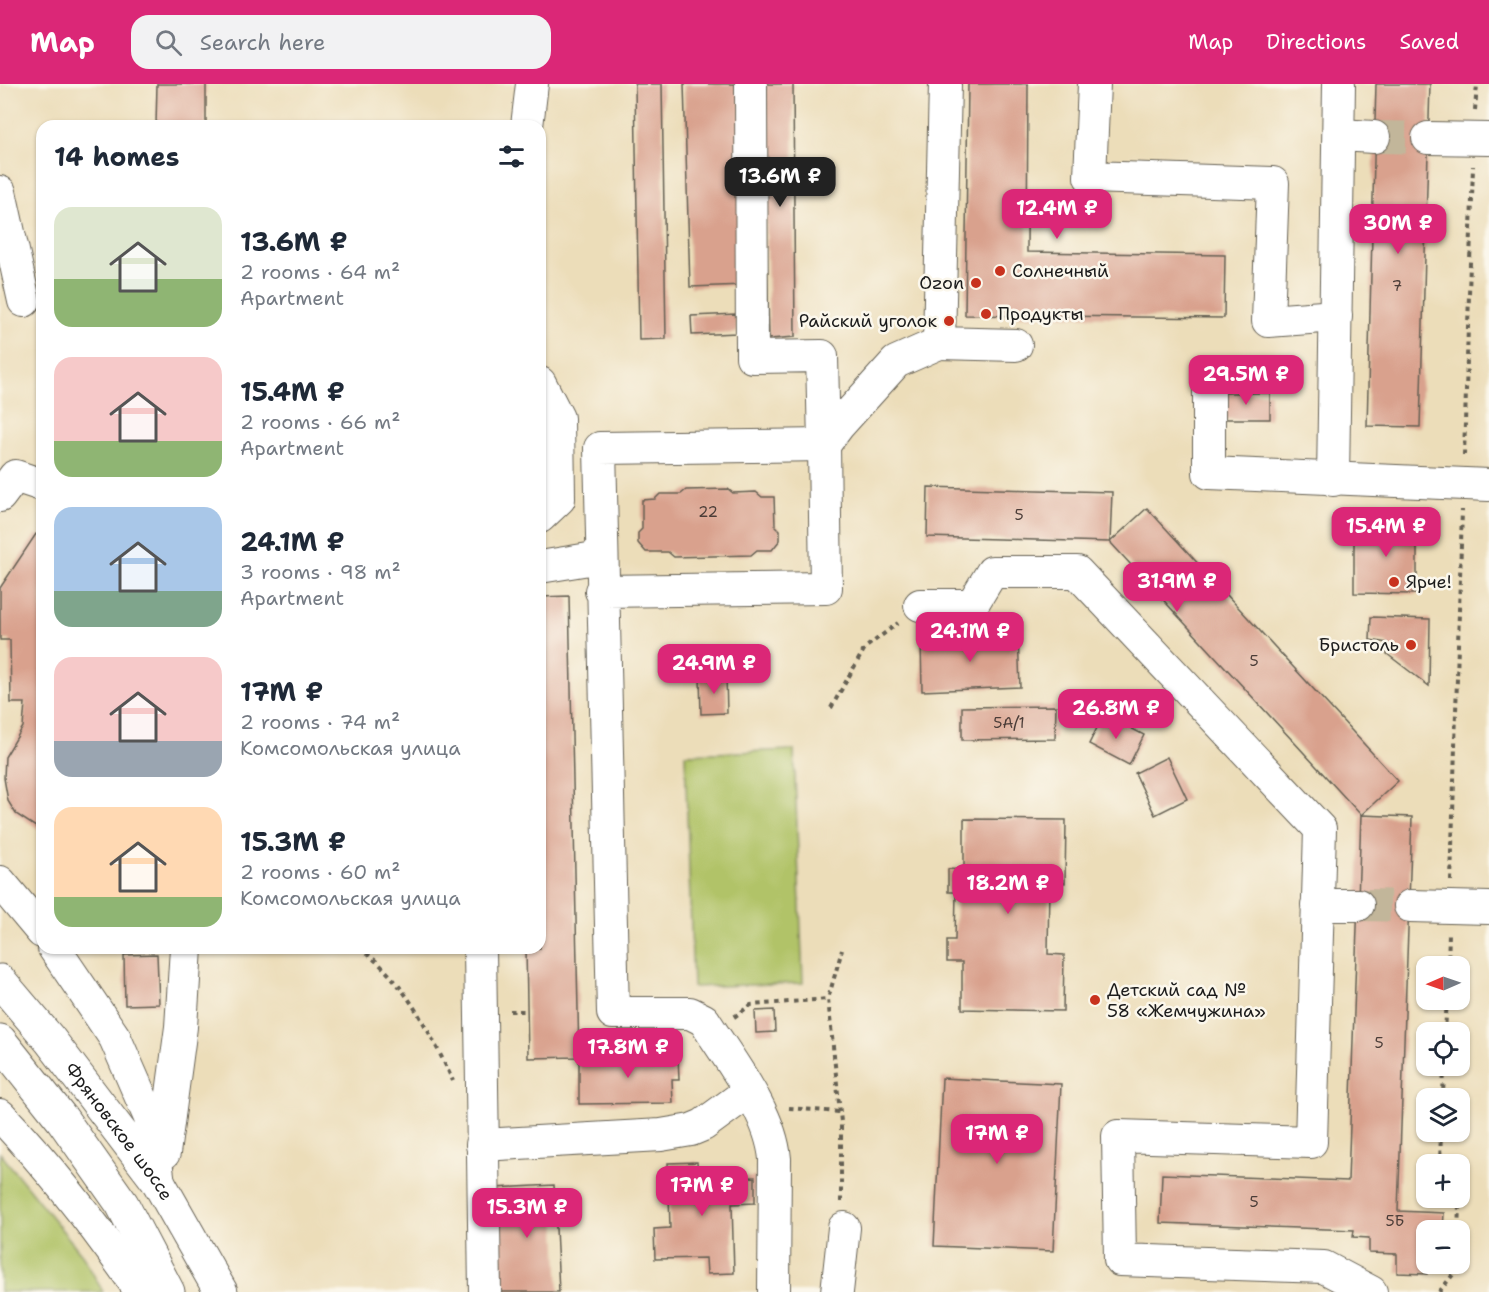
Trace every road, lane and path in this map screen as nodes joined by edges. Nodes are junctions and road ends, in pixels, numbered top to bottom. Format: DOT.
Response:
graph roads {
  1 [pos="532,84"];
  2 [pos="751,84"];
  3 [pos="945,84"];
  4 [pos="1094,84"];
  5 [pos="1339,84"];
  6 [pos="1477,84"];
  7 [pos="528,120"];
  8 [pos="1339,135"];
  9 [pos="1374,137"];
  10 [pos="1428,138"];
  11 [pos="1481,139"];
  12 [pos="0,192"];
  13 [pos="24,301"];
  14 [pos="1336,316"];
  15 [pos="939,343"];
  16 [pos="1016,345"];
  17 [pos="1209,377"];
  18 [pos="546,395"];
  19 [pos="825,445"];
  20 [pos="1333,480"];
  21 [pos="36,483"];
  22 [pos="1476,485"];
  23 [pos="0,496"];
  24 [pos="546,511"];
  25 [pos="601,557"];
  26 [pos="546,566"];
  27 [pos="601,591"];
  28 [pos="920,605"];
  29 [pos="831,708"];
  30 [pos="0,882"];
  31 [pos="1317,905"];
  32 [pos="1358,905"];
  33 [pos="1410,906"];
  34 [pos="1450,907"];
  35 [pos="1489,908"];
  36 [pos="36,925"];
  37 [pos="842,950"];
  38 [pos="58,954"];
  39 [pos="186,954"];
  40 [pos="368,954"];
  41 [pos="480,954"];
  42 [pos="1448,956"];
  43 [pos="0,981"];
  44 [pos="828,999"];
  45 [pos="712,1033"];
  46 [pos="0,1041"];
  47 [pos="455,1086"];
  48 [pos="756,1105"];
  49 [pos="839,1112"];
  50 [pos="0,1115"];
  51 [pos="482,1145"];
  52 [pos="159,1183"];
  53 [pos="844,1228"];
  54 [pos="1453,1274"];
  55 [pos="141,1292"];
  56 [pos="168,1292"];
  57 [pos="221,1292"];
  58 [pos="484,1292"];
  59 [pos="774,1292"];
  60 [pos="837,1292"];
  61 [pos="1371,1292"];
  62 [pos="1439,1292"];
  1 -- 7 [label="street"];
  2 -- 19 [label="street"];
  3 -- 15 [label="street"];
  4 -- 14 [label="street"];
  5 -- 8 [label="street"];
  6 -- 11 [label="path"];
  8 -- 9 [label="street"];
  8 -- 14 [label="street"];
  10 -- 11 [label="street"];
  11 -- 22 [label="path"];
  12 -- 13 [label="street"];
  14 -- 20 [label="street"];
  15 -- 16 [label="street"];
  15 -- 19 [label="street"];
  17 -- 20 [label="street"];
  18 -- 24 [label="street"];
  19 -- 25 [label="street"];
  19 -- 27 [label="street"];
  20 -- 22 [label="street"];
  21 -- 23 [label="street"];
  22 -- 34 [label="path"];
  25 -- 26 [label="street"];
  25 -- 27 [label="street"];
  27 -- 45 [label="street"];
  28 -- 29 [label="path"];
  28 -- 31 [label="street"];
  30 -- 36 [label="street"];
  31 -- 32 [label="street"];
  31 -- 61 [label="street"];
  33 -- 34 [label="street"];
  34 -- 35 [label="street"];
  34 -- 42 [label="path"];
  37 -- 44 [label="path"];
  38 -- 52 [label="street"];
  39 -- 52 [label="street"];
  40 -- 47 [label="path"];
  41 -- 51 [label="street"];
  43 -- 52 [label="main road, Фряновское шоссе"];
  44 -- 45 [label="path"];
  44 -- 49 [label="path"];
  45 -- 48 [label="street"];
  46 -- 56 [label="main road, Фряновское шоссе"];
  48 -- 49 [label="path"];
  48 -- 51 [label="street"];
  48 -- 59 [label="street"];
  49 -- 53 [label="path"];
  50 -- 55 [label="street"];
  51 -- 58 [label="street"];
  52 -- 57 [label="main road, Фряновское шоссе"];
  53 -- 60 [label="street"];
  54 -- 62 [label="path"];
}
